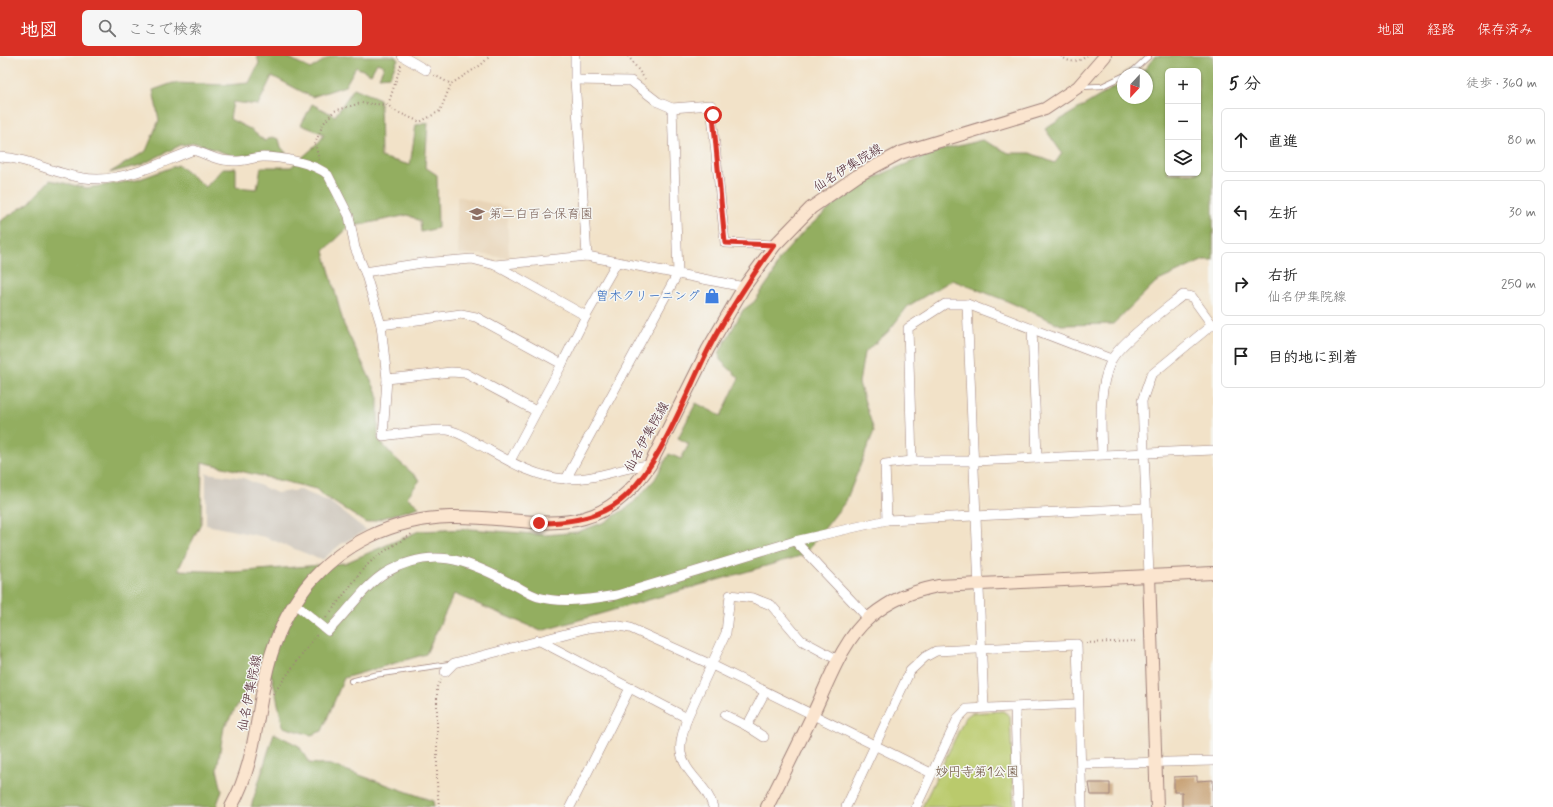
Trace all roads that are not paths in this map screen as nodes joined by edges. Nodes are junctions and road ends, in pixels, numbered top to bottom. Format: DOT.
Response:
graph roads {
  1 [pos="403,56"];
  2 [pos="575,56"];
  3 [pos="1105,56"];
  4 [pos="1149,56"];
  5 [pos="1136,68"];
  6 [pos="426,70"];
  7 [pos="1117,79"];
  8 [pos="574,80"];
  9 [pos="1078,88"];
  10 [pos="672,108"];
  11 [pos="0,158"];
  12 [pos="774,245"];
  13 [pos="587,256"];
  14 [pos="617,262"];
  15 [pos="495,265"];
  16 [pos="365,272"];
  17 [pos="678,273"];
  18 [pos="744,287"];
  19 [pos="967,304"];
  20 [pos="586,316"];
  21 [pos="381,325"];
  22 [pos="1213,325"];
  23 [pos="1032,328"];
  24 [pos="1111,359"];
  25 [pos="562,364"];
  26 [pos="387,379"];
  27 [pos="536,411"];
  28 [pos="1213,450"];
  29 [pos="1102,454"];
  30 [pos="1143,454"];
  31 [pos="1037,457"];
  32 [pos="510,461"];
  33 [pos="912,461"];
  34 [pos="974,461"];
  35 [pos="650,465"];
  36 [pos="566,479"];
  37 [pos="1146,508"];
  38 [pos="977,517"];
  39 [pos="887,520"];
  40 [pos="796,541"];
  41 [pos="1213,572"];
  42 [pos="1149,575"];
  43 [pos="979,583"];
  44 [pos="295,604"];
  45 [pos="868,618"];
  46 [pos="538,640"];
  47 [pos="982,648"];
  48 [pos="838,660"];
  49 [pos="454,663"];
  50 [pos="712,665"];
  51 [pos="445,672"];
  52 [pos="351,681"];
  53 [pos="630,688"];
  54 [pos="765,692"];
  55 [pos="1078,704"];
  56 [pos="984,707"];
  57 [pos="1015,707"];
  58 [pos="725,715"];
  59 [pos="812,715"];
  60 [pos="687,718"];
  61 [pos="747,726"];
  62 [pos="764,737"];
  63 [pos="876,747"];
  64 [pos="1213,761"];
  65 [pos="1155,762"];
  66 [pos="1081,764"];
  67 [pos="931,773"];
  68 [pos="231,807"];
  69 [pos="570,807"];
  70 [pos="713,807"];
  71 [pos="767,807"];
  72 [pos="846,807"];
  73 [pos="916,807"];
  74 [pos="1018,807"];
  75 [pos="1082,807"];
  76 [pos="1157,807"];
  1 -- 6 [label="street"];
  2 -- 8 [label="street"];
  3 -- 9 [label="main road, 仙名伊集院線"];
  4 -- 5 [label="lane"];
  7 -- 9 [label="lane"];
  8 -- 10 [label="street"];
  8 -- 13 [label="street"];
  9 -- 12 [label="main road, 仙名伊集院線"];
  10 -- 12 [label="street"];
  10 -- 17 [label="street"];
  11 -- 16 [label="street"];
  12 -- 18 [label="main road, 仙名伊集院線"];
  13 -- 14 [label="street"];
  13 -- 15 [label="street"];
  14 -- 17 [label="street"];
  14 -- 20 [label="street"];
  15 -- 16 [label="street"];
  15 -- 20 [label="street"];
  16 -- 21 [label="street"];
  17 -- 18 [label="street"];
  17 -- 36 [label="street"];
  18 -- 35 [label="main road, 仙名伊集院線"];
  19 -- 23 [label="street"];
  19 -- 33 [label="street"];
  19 -- 34 [label="street"];
  20 -- 25 [label="street"];
  21 -- 25 [label="street"];
  21 -- 26 [label="street"];
  22 -- 24 [label="street"];
  22 -- 30 [label="street"];
  23 -- 24 [label="street"];
  23 -- 31 [label="street"];
  24 -- 29 [label="street"];
  25 -- 27 [label="street"];
  26 -- 27 [label="street"];
  26 -- 32 [label="street"];
  27 -- 32 [label="street"];
  28 -- 30 [label="street"];
  29 -- 30 [label="street"];
  29 -- 31 [label="street"];
  30 -- 37 [label="street"];
  31 -- 34 [label="street"];
  32 -- 36 [label="street"];
  33 -- 34 [label="street"];
  33 -- 39 [label="street"];
  34 -- 38 [label="street"];
  35 -- 36 [label="street"];
  35 -- 44 [label="main road, 仙名伊集院線"];
  37 -- 38 [label="street"];
  37 -- 42 [label="street"];
  38 -- 39 [label="street"];
  38 -- 43 [label="street"];
  39 -- 40 [label="street"];
  40 -- 44 [label="street"];
  40 -- 45 [label="street"];
  41 -- 42 [label="main road"];
  42 -- 43 [label="main road"];
  42 -- 65 [label="main road"];
  43 -- 45 [label="main road"];
  43 -- 47 [label="street"];
  44 -- 68 [label="main road, 仙名伊集院線"];
  45 -- 48 [label="main road"];
  46 -- 49 [label="street"];
  46 -- 50 [label="street"];
  46 -- 53 [label="street"];
  47 -- 55 [label="street"];
  47 -- 56 [label="street"];
  47 -- 63 [label="street"];
  48 -- 50 [label="street"];
  48 -- 59 [label="main road"];
  49 -- 51 [label="street"];
  49 -- 52 [label="lane"];
  50 -- 54 [label="street"];
  50 -- 60 [label="street"];
  53 -- 60 [label="street"];
  53 -- 69 [label="street"];
  54 -- 59 [label="street"];
  54 -- 61 [label="street"];
  55 -- 57 [label="street"];
  55 -- 66 [label="street"];
  56 -- 57 [label="street"];
  56 -- 67 [label="street"];
  57 -- 74 [label="street"];
  58 -- 61 [label="street"];
  59 -- 63 [label="street"];
  59 -- 71 [label="main road"];
  60 -- 70 [label="street"];
  61 -- 62 [label="street"];
  63 -- 67 [label="street"];
  63 -- 72 [label="street"];
  64 -- 65 [label="street"];
  65 -- 66 [label="street"];
  65 -- 76 [label="main road"];
  66 -- 75 [label="street"];
  67 -- 73 [label="street"];
}
